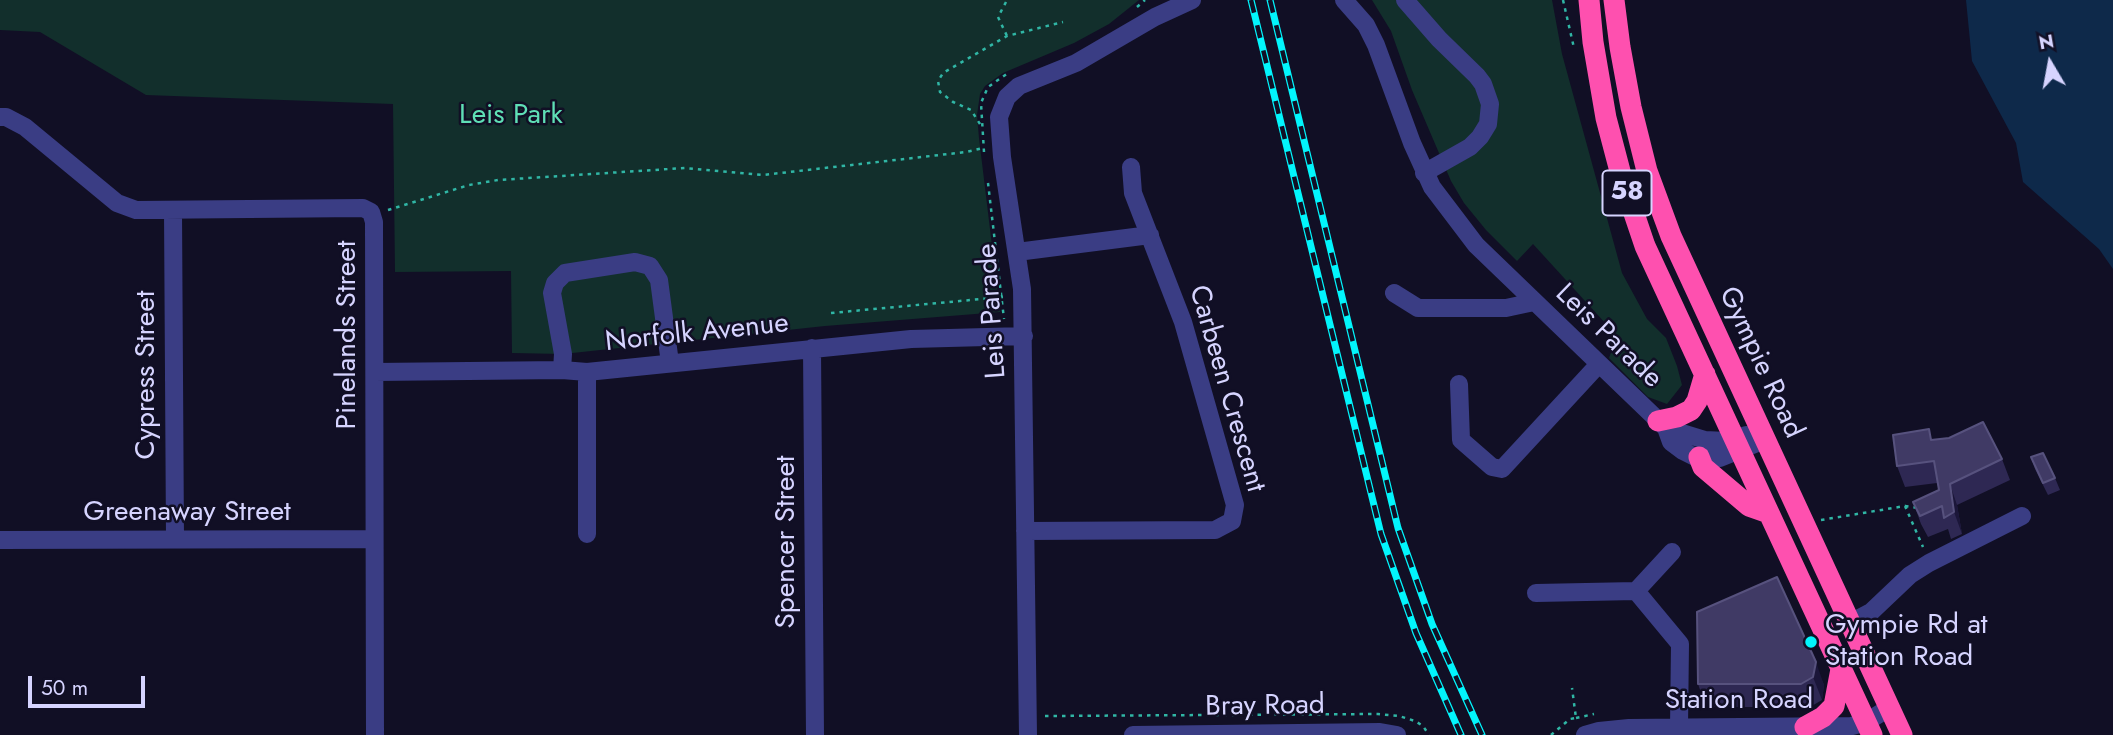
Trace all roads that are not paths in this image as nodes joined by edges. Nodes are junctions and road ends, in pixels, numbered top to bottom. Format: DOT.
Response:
graph roads {
  1 [pos="1192,0"];
  2 [pos="1344,0"];
  3 [pos="1405,0"];
  4 [pos="1590,0"];
  5 [pos="1614,0"];
  6 [pos="0,117"];
  7 [pos="1131,167"];
  8 [pos="1424,173"];
  9 [pos="173,211"];
  10 [pos="1150,234"];
  11 [pos="1017,252"];
  12 [pos="1394,293"];
  13 [pos="1534,302"];
  14 [pos="1024,336"];
  15 [pos="813,348"];
  16 [pos="670,363"];
  17 [pos="1599,364"];
  18 [pos="562,370"];
  19 [pos="374,372"];
  20 [pos="587,372"];
  21 [pos="1705,374"];
  22 [pos="1459,384"];
  23 [pos="1662,424"];
  24 [pos="1763,435"];
  25 [pos="1737,445"];
  26 [pos="1699,457"];
  27 [pos="1769,513"];
  28 [pos="2022,516"];
  29 [pos="1025,531"];
  30 [pos="587,534"];
  31 [pos="175,539"];
  32 [pos="374,539"];
  33 [pos="0,540"];
  34 [pos="1672,552"];
  35 [pos="1636,591"];
  36 [pos="1536,593"];
  37 [pos="1850,623"];
  38 [pos="1841,667"];
  39 [pos="1889,708"];
  40 [pos="1679,727"];
  41 [pos="1805,727"];
  42 [pos="1869,729"];
  43 [pos="375,735"];
  44 [pos="815,735"];
  45 [pos="1028,735"];
  46 [pos="1133,735"];
  47 [pos="1397,735"];
  48 [pos="1586,735"];
  49 [pos="1902,735"];
  1 -- 11 [label="street, Leis Parade"];
  2 -- 8 [label="street, Leis Parade"];
  3 -- 8 [label="street"];
  4 -- 21 [label="highway, Gympie Road / 58"];
  5 -- 24 [label="highway, Gympie Road / 58"];
  6 -- 9 [label="street, Pinelands Street"];
  7 -- 10 [label="street, Carbeen Crescent"];
  8 -- 13 [label="street, Leis Parade"];
  9 -- 19 [label="street, Pinelands Street"];
  9 -- 31 [label="street, Cypress Street"];
  10 -- 11 [label="street"];
  10 -- 29 [label="street, Carbeen Crescent"];
  11 -- 14 [label="street, Leis Parade"];
  12 -- 13 [label="street"];
  13 -- 17 [label="street, Leis Parade"];
  14 -- 15 [label="street, Norfolk Avenue"];
  14 -- 29 [label="street, Leis Parade"];
  15 -- 16 [label="street, Norfolk Avenue"];
  15 -- 44 [label="street, Spencer Street"];
  16 -- 18 [label="street"];
  16 -- 20 [label="street, Norfolk Avenue"];
  17 -- 22 [label="street"];
  17 -- 23 [label="street, Leis Parade"];
  18 -- 19 [label="street, Norfolk Avenue"];
  18 -- 20 [label="street, Norfolk Avenue"];
  19 -- 32 [label="street, Pinelands Street"];
  20 -- 30 [label="street"];
  21 -- 23 [label="highway"];
  21 -- 25 [label="highway, Gympie Road / 58"];
  23 -- 25 [label="street, Leis Parade"];
  23 -- 26 [label="street, Leis Parade"];
  24 -- 25 [label="street, Leis Parade"];
  24 -- 37 [label="highway, Gympie Road / 58"];
  25 -- 26 [label="street, Leis Parade"];
  25 -- 27 [label="highway, Gympie Road / 58"];
  26 -- 27 [label="highway"];
  27 -- 38 [label="highway, Gympie Road / 58"];
  28 -- 37 [label="street"];
  29 -- 45 [label="street, Leis Parade"];
  31 -- 32 [label="street, Greenaway Street"];
  31 -- 33 [label="street, Greenaway Street"];
  32 -- 43 [label="street, Pinelands Street"];
  34 -- 35 [label="street"];
  35 -- 36 [label="street"];
  35 -- 40 [label="street"];
  37 -- 39 [label="highway, Gympie Road / 58"];
  38 -- 41 [label="highway"];
  38 -- 42 [label="highway, Gympie Road / 58"];
  39 -- 42 [label="street, Station Road"];
  39 -- 49 [label="highway, Gympie Road / 58"];
  40 -- 41 [label="street, Station Road"];
  40 -- 48 [label="street, Station Road"];
  41 -- 42 [label="street, Station Road"];
  46 -- 47 [label="street, Bray Road"];
}
